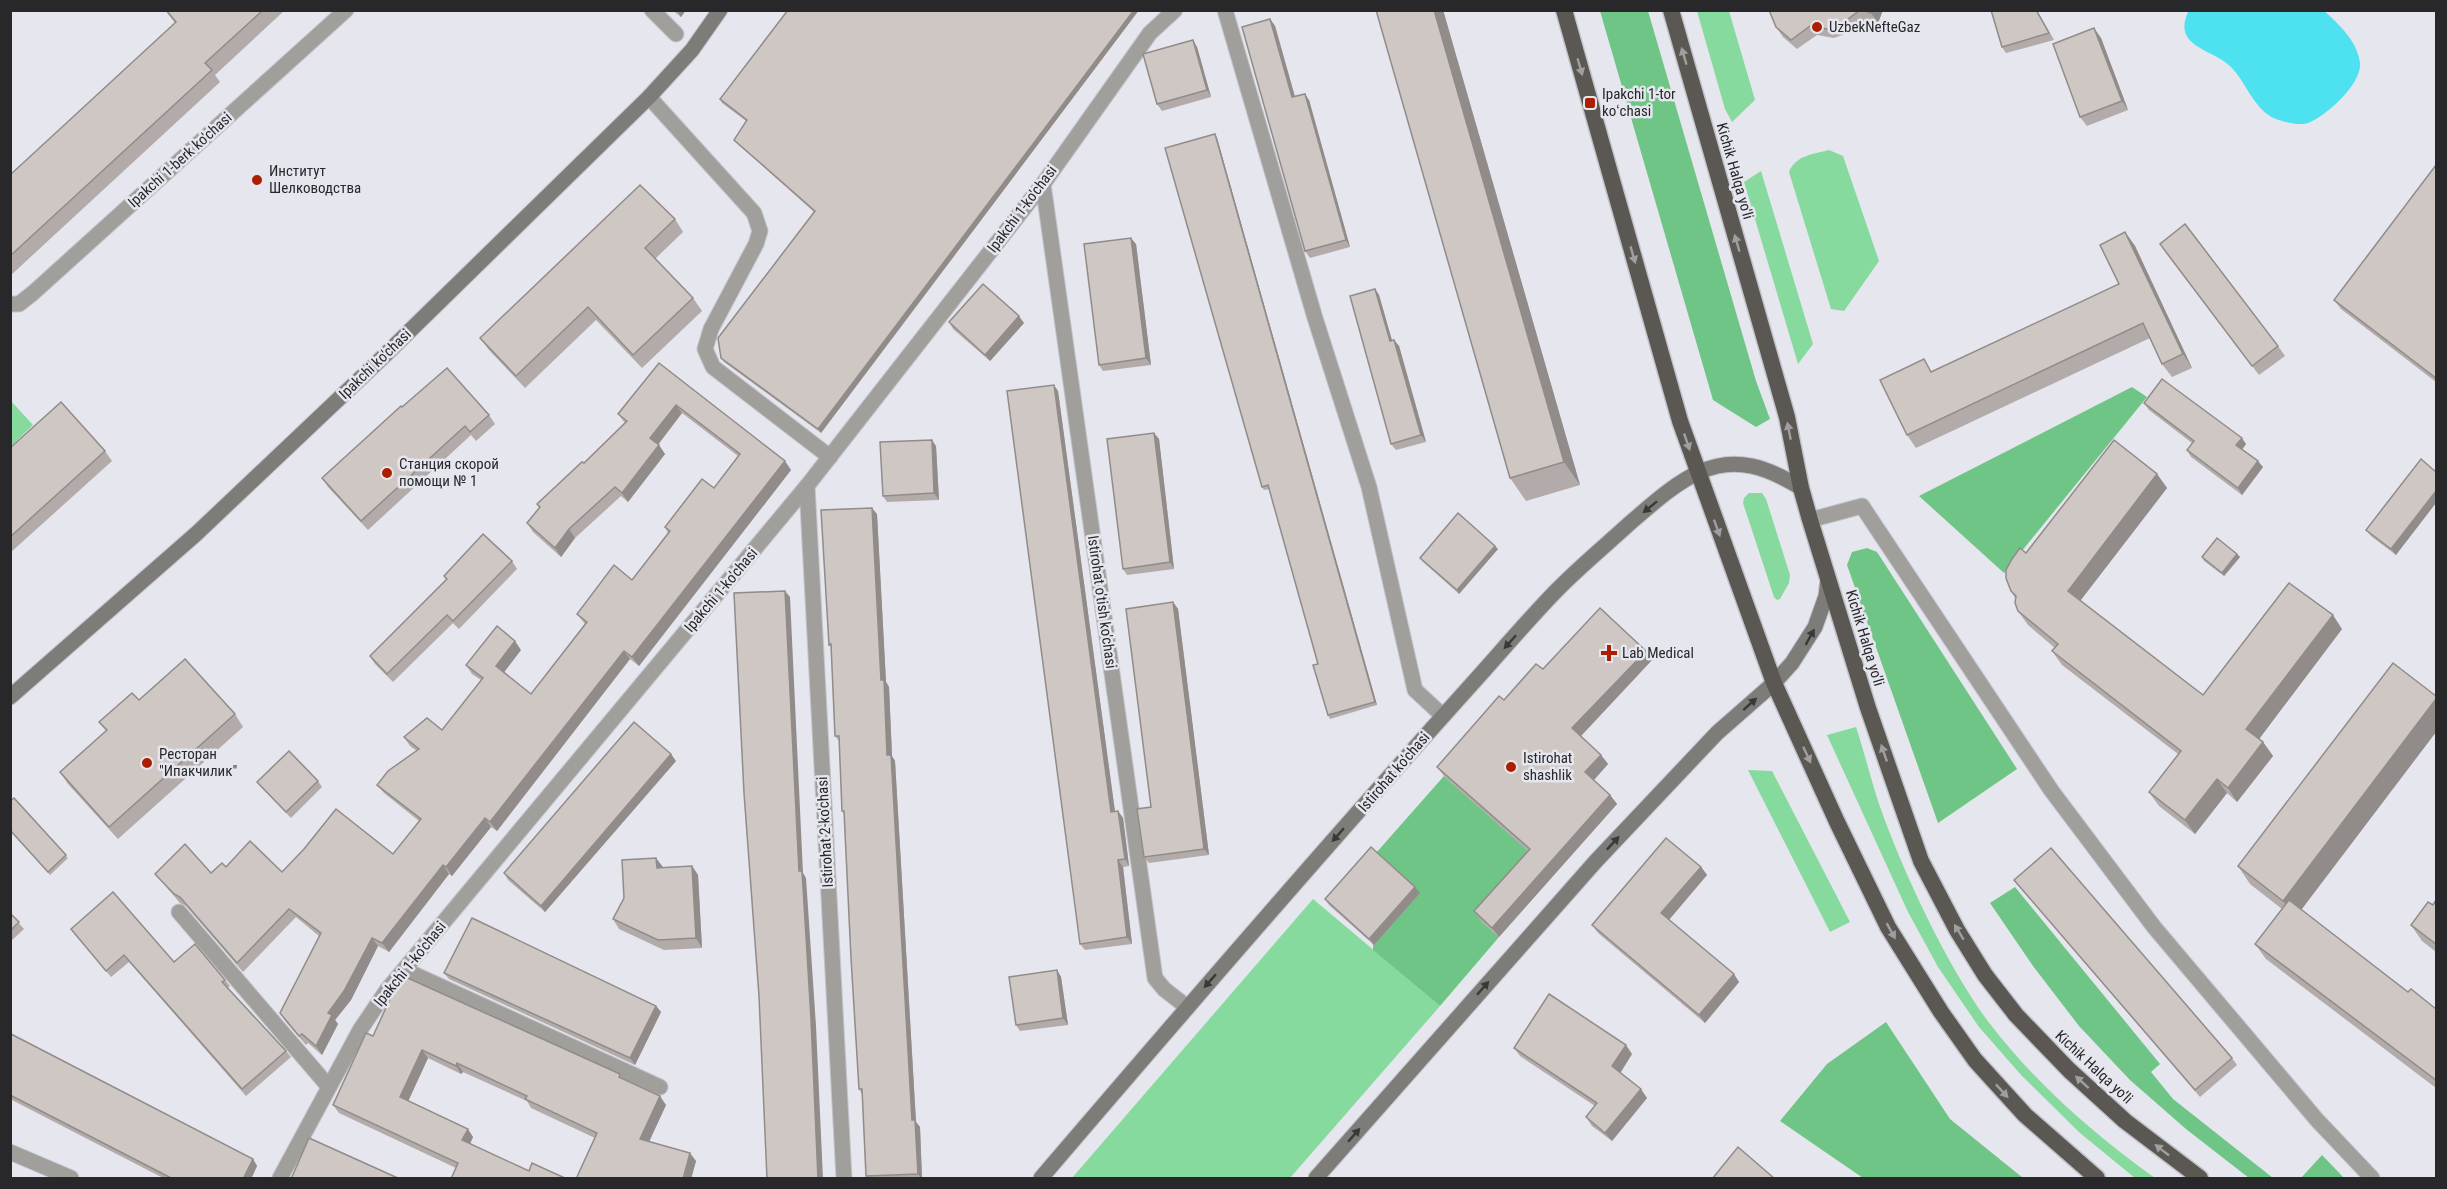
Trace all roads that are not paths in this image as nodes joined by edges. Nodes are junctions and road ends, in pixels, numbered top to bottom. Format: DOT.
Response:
graph roads {
  1 [pos="346,10"];
  2 [pos="652,10"];
  3 [pos="720,10"];
  4 [pos="1175,10"];
  5 [pos="1225,10"];
  6 [pos="1564,10"];
  7 [pos="1671,10"];
  8 [pos="676,34"];
  9 [pos="649,97"];
  10 [pos="1043,184"];
  11 [pos="10,304"];
  12 [pos="830,457"];
  13 [pos="1697,472"];
  14 [pos="807,486"];
  15 [pos="1801,488"];
  16 [pos="1810,520"];
  17 [pos="1828,579"];
  18 [pos="1774,683"];
  19 [pos="10,697"];
  20 [pos="1443,716"];
  21 [pos="178,912"];
  22 [pos="405,970"];
  23 [pos="1187,1007"];
  24 [pos="329,1087"];
  25 [pos="660,1088"];
  26 [pos="10,1152"];
  27 [pos="71,1179"];
  28 [pos="280,1179"];
  29 [pos="844,1179"];
  30 [pos="1041,1179"];
  31 [pos="1316,1179"];
  32 [pos="2097,1179"];
  33 [pos="2200,1179"];
  34 [pos="2372,1179"];
  1 -- 11 [label="street, Ipakchi 1-berk ko'chasi"];
  2 -- 8 [label="street"];
  3 -- 9 [label="main road, Ipakchi ko'chasi"];
  4 -- 10 [label="street, Ipakchi 1-ko'chasi"];
  5 -- 20 [label="street"];
  6 -- 13 [label="highway, one-way"];
  15 -- 7 [label="highway, Kichik Halqa yo'li, one-way"];
  9 -- 12 [label="street"];
  9 -- 19 [label="main road, Ipakchi ko'chasi"];
  10 -- 12 [label="street, Ipakchi 1-ko'chasi"];
  10 -- 23 [label="street, Istirohat o'tish ko'chasi"];
  12 -- 14 [label="street, Ipakchi 1-ko'chasi"];
  13 -- 15 [label="main road, Istirohat ko'chasi"];
  13 -- 18 [label="highway, one-way"];
  13 -- 20 [label="main road, Istirohat ko'chasi, one-way"];
  14 -- 22 [label="street, Ipakchi 1-ko'chasi"];
  14 -- 29 [label="street, Istirohat 2-ko'chasi"];
  15 -- 16 [label="highway, Kichik Halqa yo'li"];
  16 -- 17 [label="highway, Kichik Halqa yo'li"];
  16 -- 34 [label="street"];
  18 -- 17 [label="main road, one-way"];
  33 -- 17 [label="highway, Kichik Halqa yo'li, one-way"];
  31 -- 18 [label="main road, one-way"];
  18 -- 32 [label="highway, one-way"];
  20 -- 23 [label="main road, Istirohat ko'chasi, one-way"];
  21 -- 24 [label="street"];
  22 -- 24 [label="street, Ipakchi 1-ko'chasi"];
  22 -- 25 [label="street"];
  23 -- 30 [label="main road, Istirohat ko'chasi"];
  24 -- 28 [label="street, Ipakchi 1-ko'chasi"];
  26 -- 27 [label="street"];
}
